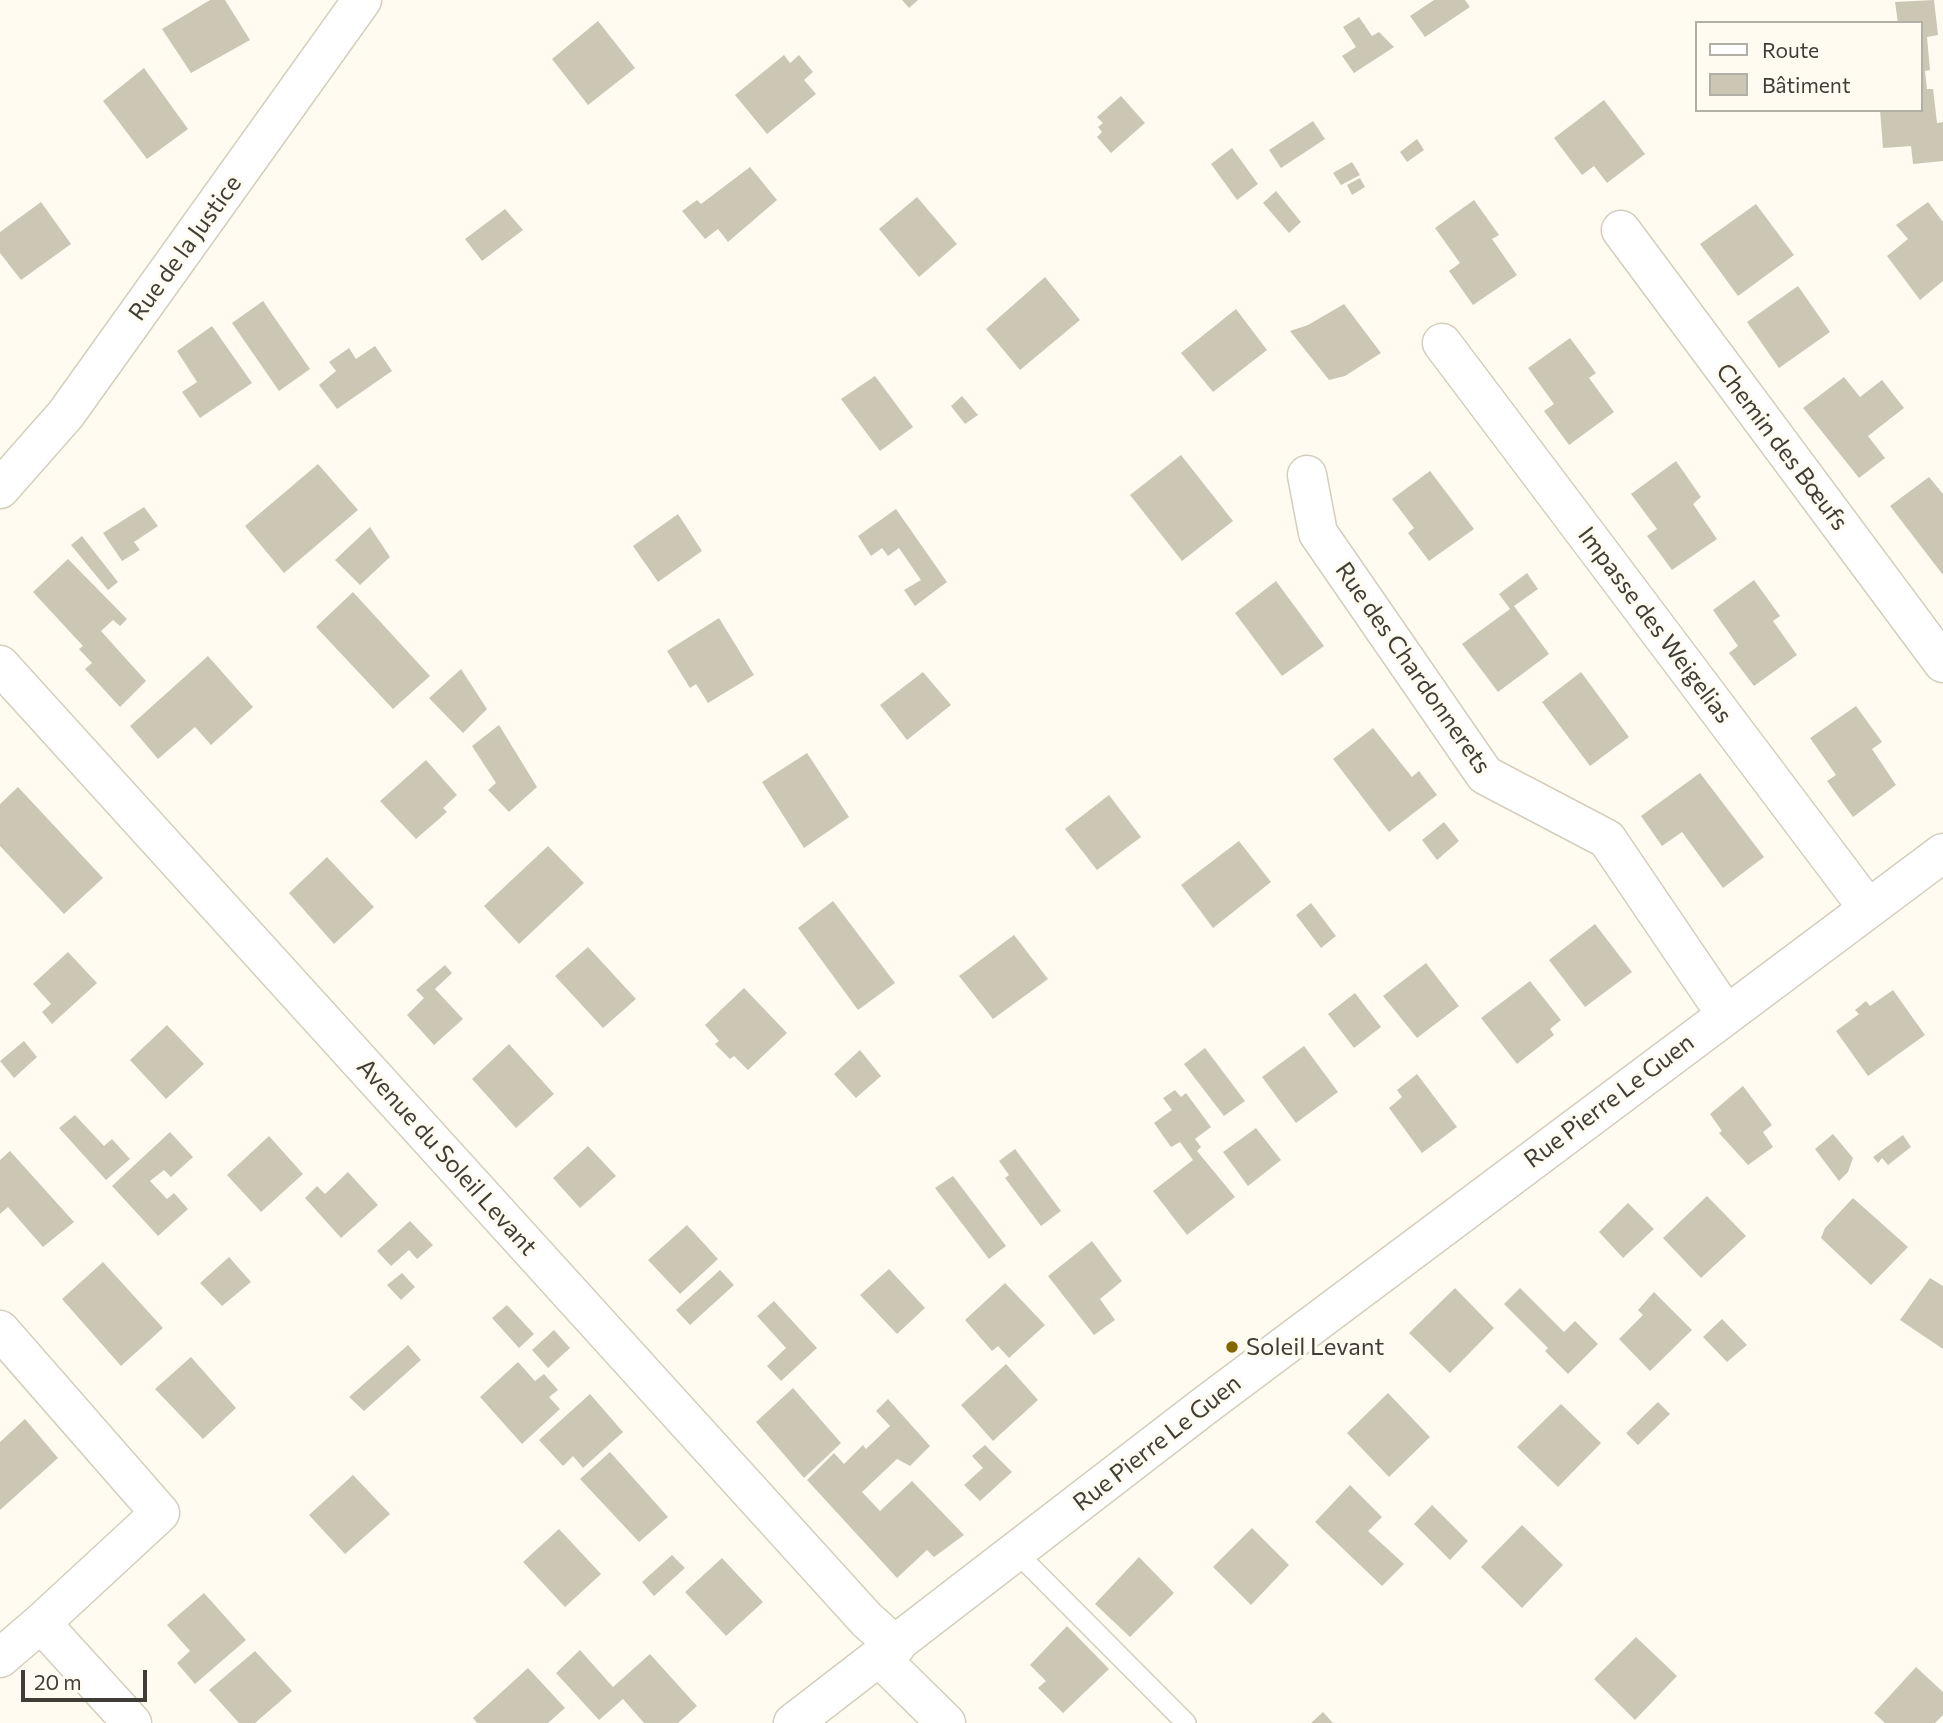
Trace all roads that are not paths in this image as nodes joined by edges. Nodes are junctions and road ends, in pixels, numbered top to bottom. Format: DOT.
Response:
graph roads {
  1 [pos="362,0"];
  2 [pos="1621,230"];
  3 [pos="1442,343"];
  4 [pos="1307,475"];
  5 [pos="0,489"];
  6 [pos="1943,663"];
  7 [pos="0,665"];
  8 [pos="1943,853"];
  9 [pos="1867,906"];
  10 [pos="1725,1013"];
  11 [pos="0,1330"];
  12 [pos="1016,1552"];
  13 [pos="41,1623"];
  14 [pos="888,1652"];
  15 [pos="0,1658"];
  16 [pos="132,1723"];
  17 [pos="793,1723"];
  18 [pos="946,1723"];
  19 [pos="1186,1723"];
  1 -- 5 [label="street, Rue de la Justice"];
  2 -- 6 [label="street, Chemin des Bœufs"];
  3 -- 9 [label="street, Impasse des Weigelias"];
  4 -- 10 [label="street, Rue des Chardonnerets"];
  7 -- 14 [label="street, Avenue du Soleil Levant"];
  8 -- 9 [label="street"];
  9 -- 10 [label="street"];
  10 -- 12 [label="street, Rue Pierre Le Guen"];
  11 -- 13 [label="street"];
  12 -- 14 [label="street, Rue Pierre Le Guen"];
  12 -- 19 [label="lane"];
  13 -- 15 [label="street"];
  13 -- 16 [label="street"];
  14 -- 17 [label="street, Rue Pierre Le Guen"];
  14 -- 18 [label="street, Avenue du Soleil Levant"];
}
